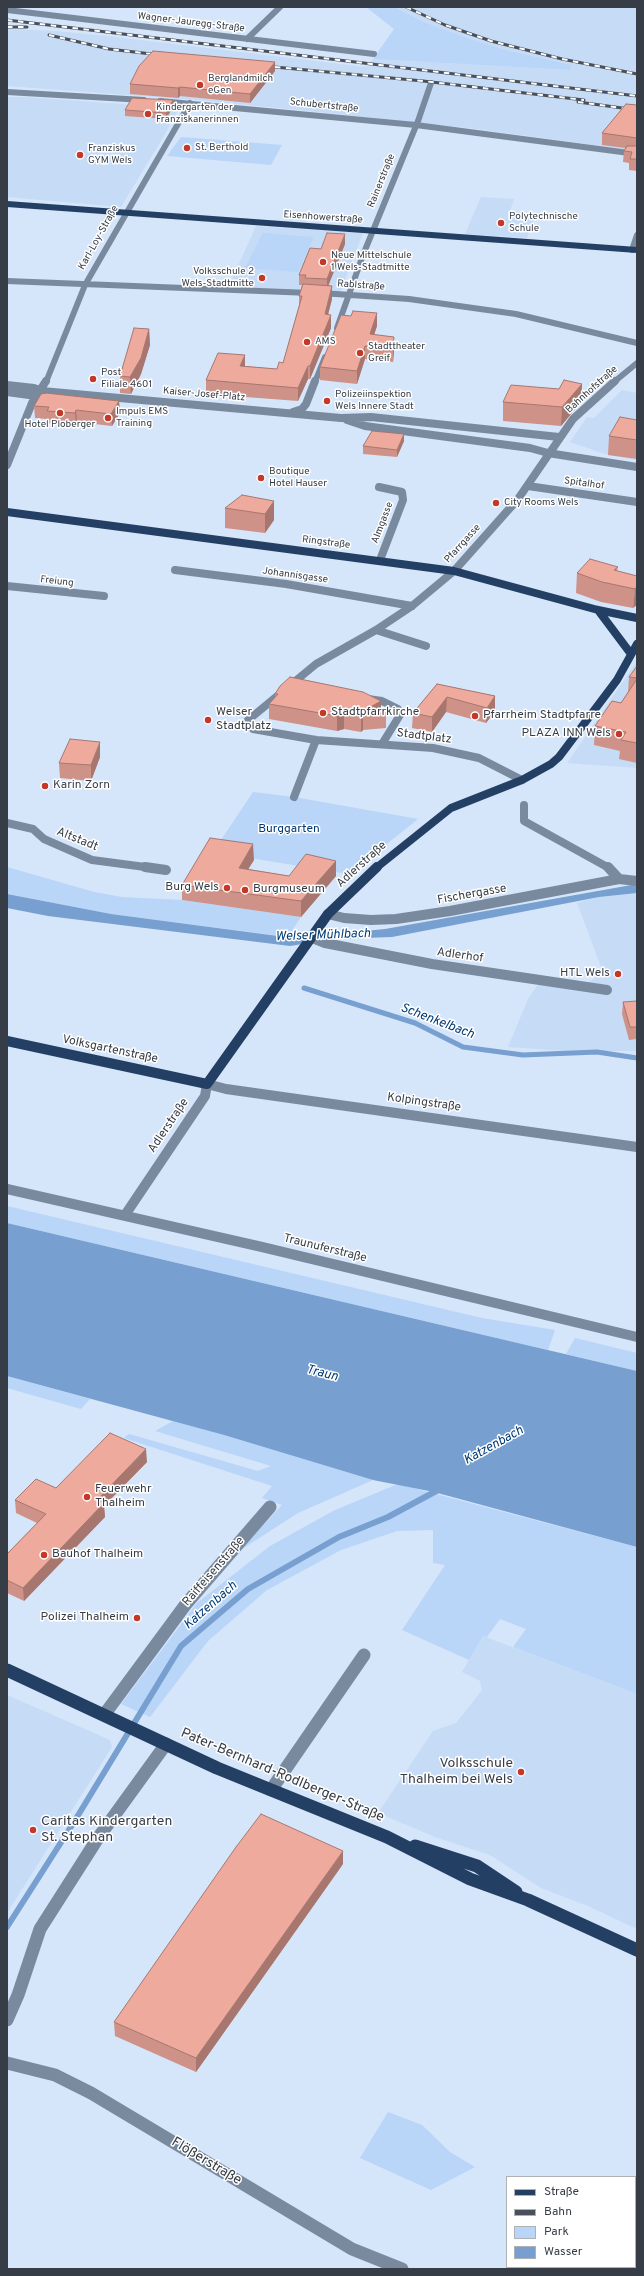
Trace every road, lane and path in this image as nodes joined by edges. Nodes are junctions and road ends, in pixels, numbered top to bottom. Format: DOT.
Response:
graph roads {
  1 [pos="280,7"];
  2 [pos="7,10"];
  3 [pos="247,38"];
  4 [pos="374,54"];
  5 [pos="431,83"];
  6 [pos="7,92"];
  7 [pos="190,103"];
  8 [pos="416,125"];
  9 [pos="637,154"];
  10 [pos="7,204"];
  11 [pos="125,212"];
  12 [pos="373,231"];
  13 [pos="637,235"];
  14 [pos="635,250"];
  15 [pos="7,281"];
  16 [pos="85,285"];
  17 [pos="350,295"];
  18 [pos="334,335"];
  19 [pos="637,343"];
  20 [pos="328,348"];
  21 [pos="637,363"];
  22 [pos="7,385"];
  23 [pos="42,391"];
  24 [pos="7,392"];
  25 [pos="292,412"];
  26 [pos="341,418"];
  27 [pos="559,437"];
  28 [pos="548,453"];
  29 [pos="7,466"];
  30 [pos="637,467"];
  31 [pos="528,486"];
  32 [pos="379,487"];
  33 [pos="637,502"];
  34 [pos="7,512"];
  35 [pos="380,560"];
  36 [pos="175,570"];
  37 [pos="454,571"];
  38 [pos="7,586"];
  39 [pos="104,596"];
  40 [pos="412,606"];
  41 [pos="598,610"];
  42 [pos="637,618"];
  43 [pos="376,630"];
  44 [pos="637,644"];
  45 [pos="426,646"];
  46 [pos="631,654"];
  47 [pos="290,685"];
  48 [pos="305,688"];
  49 [pos="359,697"];
  50 [pos="253,729"];
  51 [pos="316,740"];
  52 [pos="382,744"];
  53 [pos="522,780"];
  54 [pos="294,798"];
  55 [pos="524,805"];
  56 [pos="7,823"];
  57 [pos="166,870"];
  58 [pos="619,879"];
  59 [pos="637,881"];
  60 [pos="328,914"];
  61 [pos="309,938"];
  62 [pos="608,990"];
  63 [pos="7,1041"];
  64 [pos="207,1084"];
  65 [pos="637,1147"];
  66 [pos="7,1189"];
  67 [pos="125,1216"];
  68 [pos="637,1337"];
  69 [pos="270,1507"];
  70 [pos="364,1654"];
  71 [pos="7,1670"];
  72 [pos="104,1715"];
  73 [pos="166,1744"];
  74 [pos="271,1790"];
  75 [pos="637,1950"];
  76 [pos="7,2020"];
  77 [pos="7,2063"];
  78 [pos="402,2269"];
  1 -- 3 [label="street"];
  2 -- 3 [label="street, Wagner-Jauregg-Straße"];
  3 -- 4 [label="street, Wagner-Jauregg-Straße"];
  5 -- 8 [label="street, Rainerstraße"];
  6 -- 7 [label="street, Schubertstraße"];
  7 -- 8 [label="street, Schubertstraße"];
  7 -- 11 [label="street, Karl-Loy-Straße"];
  8 -- 9 [label="street, Schubertstraße"];
  8 -- 12 [label="street, Rainerstraße"];
  10 -- 11 [label="main road, Eisenhowerstraße"];
  11 -- 12 [label="main road, Eisenhowerstraße"];
  11 -- 16 [label="street, Karl-Loy-Straße"];
  12 -- 14 [label="main road, Eisenhowerstraße"];
  12 -- 17 [label="street, Rainerstraße"];
  13 -- 14 [label="street"];
  15 -- 16 [label="street, Rablstraße"];
  16 -- 17 [label="street, Rablstraße"];
  16 -- 23 [label="street, Karl-Loy-Straße"];
  17 -- 18 [label="street, Rainerstraße"];
  17 -- 19 [label="street, Rablstraße"];
  20 -- 25 [label="street"];
  21 -- 27 [label="street, Bahnhofstraße"];
  22 -- 23 [label="street, Kaiser-Josef-Platz"];
  23 -- 24 [label="street, Kaiser-Josef-Platz"];
  23 -- 25 [label="street, Kaiser-Josef-Platz"];
  23 -- 29 [label="street, Karl-Loy-Straße"];
  25 -- 26 [label="street, Kaiser-Josef-Platz"];
  26 -- 27 [label="street, Kaiser-Josef-Platz"];
  26 -- 28 [label="street, Kaiser-Josef-Platz"];
  27 -- 28 [label="street, Bahnhofstraße"];
  28 -- 30 [label="street, Kaiser-Josef-Platz"];
  28 -- 31 [label="street, Pfarrgasse"];
  31 -- 33 [label="street, Spitalhof"];
  31 -- 37 [label="street, Pfarrgasse"];
  32 -- 35 [label="street, Almgasse"];
  34 -- 35 [label="main road, Ringstraße"];
  35 -- 37 [label="main road, Ringstraße"];
  36 -- 40 [label="street, Johannisgasse"];
  37 -- 40 [label="street, Pfarrgasse"];
  37 -- 41 [label="main road, Ringstraße"];
  38 -- 39 [label="street, Freiung"];
  40 -- 43 [label="street, Pfarrgasse"];
  41 -- 42 [label="main road, Ringstraße"];
  41 -- 46 [label="main road"];
  43 -- 45 [label="street"];
  43 -- 47 [label="street, Pfarrgasse"];
  44 -- 46 [label="main road, Adlerstraße"];
  46 -- 53 [label="main road, Adlerstraße"];
  47 -- 48 [label="street"];
  47 -- 50 [label="street, Pfarrgasse"];
  49 -- 52 [label="street"];
  50 -- 51 [label="street, Stadtplatz"];
  51 -- 52 [label="street, Stadtplatz"];
  51 -- 54 [label="street"];
  52 -- 53 [label="street, Stadtplatz"];
  53 -- 60 [label="main road, Adlerstraße"];
  55 -- 58 [label="street"];
  56 -- 57 [label="street, Altstadt"];
  58 -- 59 [label="street, Fischergasse"];
  58 -- 60 [label="street, Fischergasse"];
  60 -- 61 [label="main road, Adlerstraße"];
  61 -- 62 [label="street, Adlerhof"];
  61 -- 64 [label="main road, Adlerstraße"];
  63 -- 64 [label="main road, Volksgartenstraße"];
  64 -- 65 [label="street, Kolpingstraße"];
  64 -- 67 [label="street, Adlerstraße"];
  66 -- 67 [label="street, Traunuferstraße"];
  67 -- 68 [label="street, Traunuferstraße"];
  69 -- 72 [label="street, Raiffeisenstraße"];
  70 -- 74 [label="street"];
  71 -- 72 [label="main road, Pater-Bernhard-Rodlberger-Straße"];
  72 -- 73 [label="main road, Pater-Bernhard-Rodlberger-Straße"];
  73 -- 74 [label="main road, Pater-Bernhard-Rodlberger-Straße"];
  73 -- 76 [label="street, Pater-Bernhard-Rodlberger-Straße"];
  74 -- 75 [label="main road, Pater-Bernhard-Rodlberger-Straße"];
  77 -- 78 [label="street, Flößerstraße"];
}
